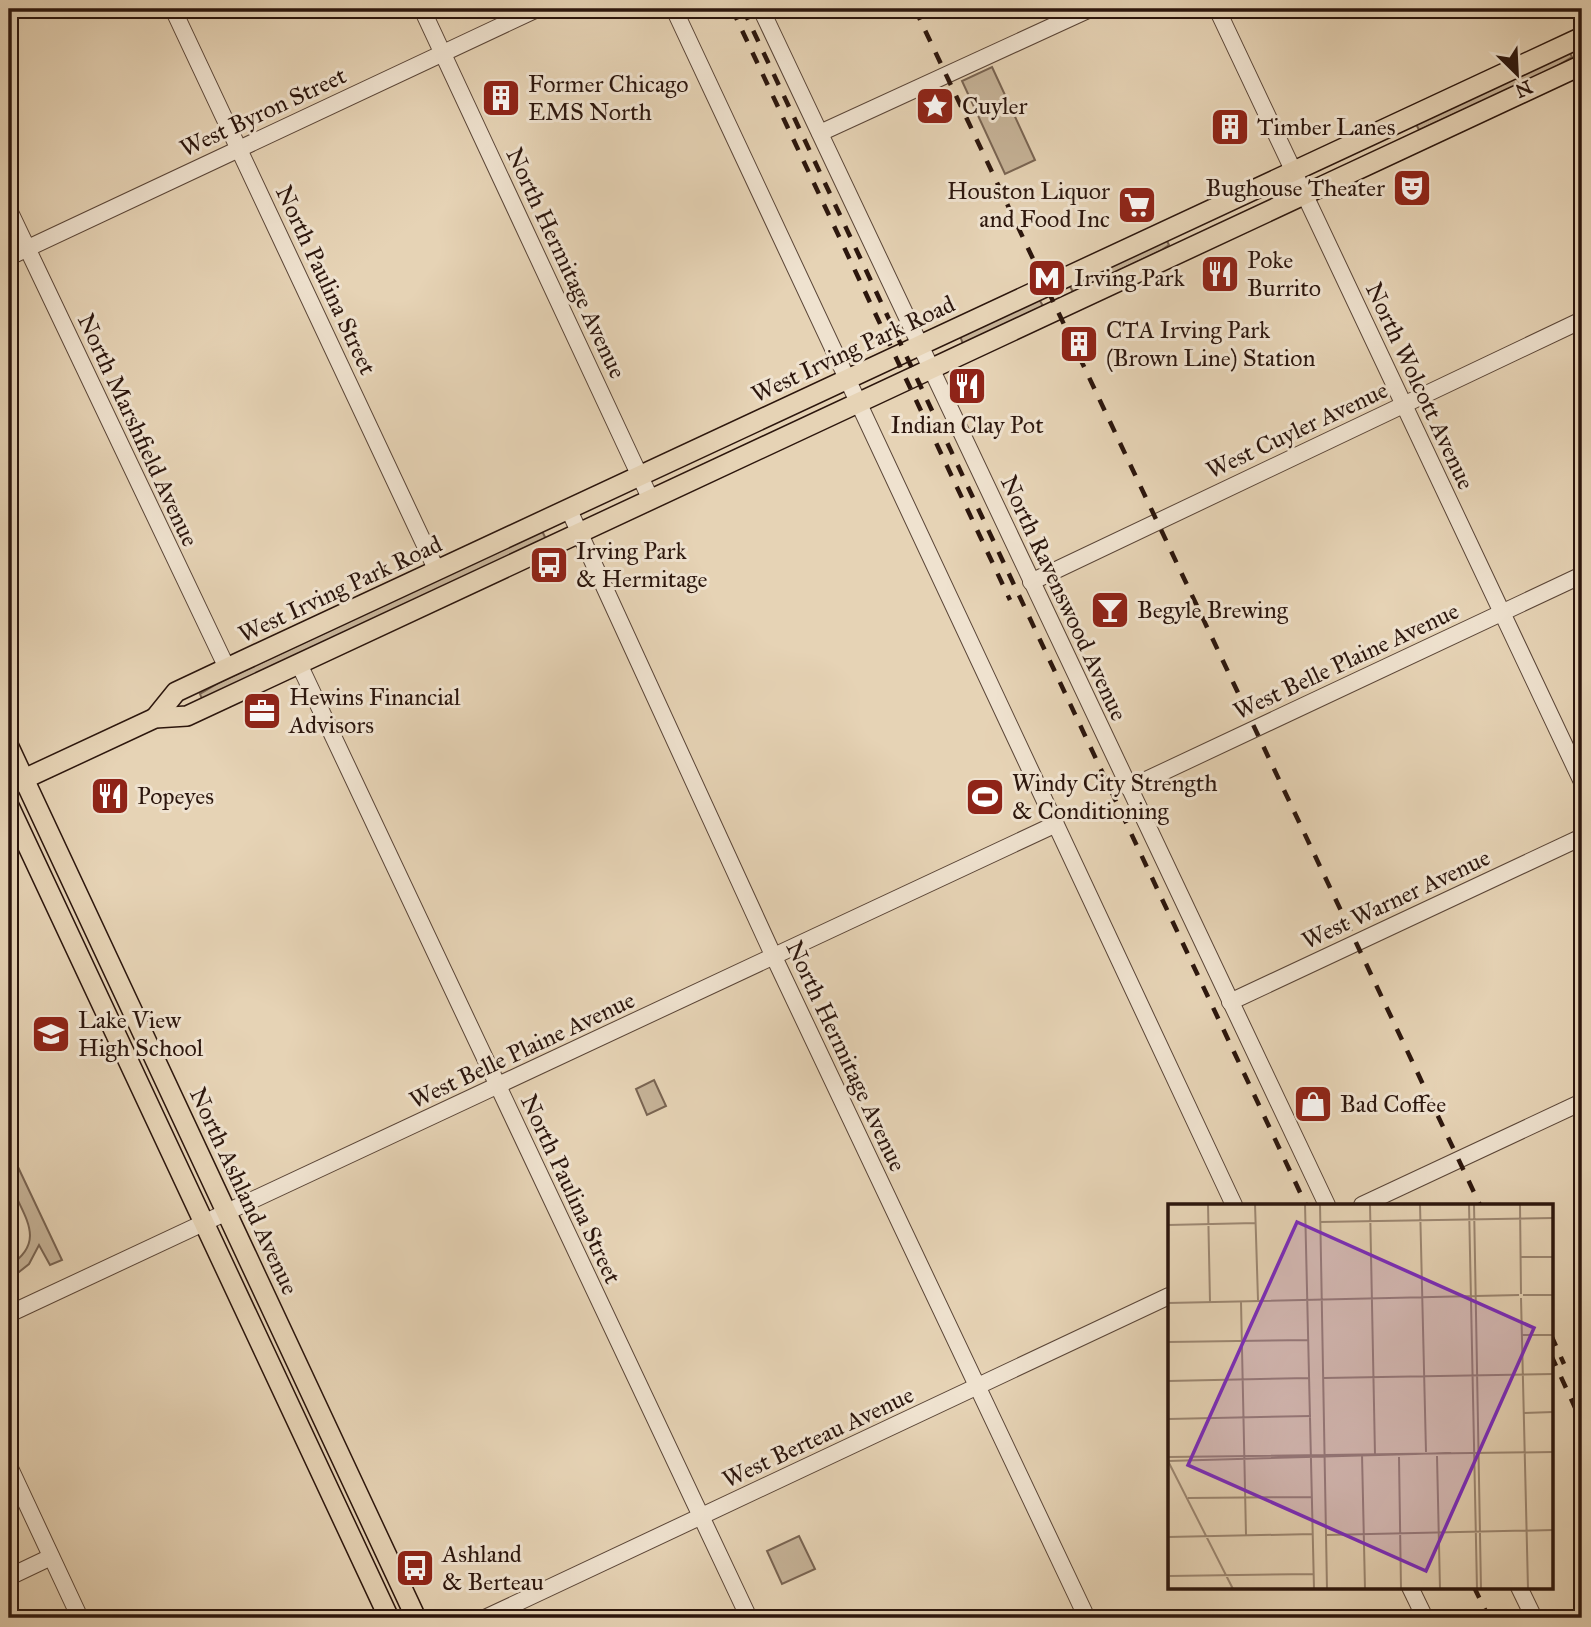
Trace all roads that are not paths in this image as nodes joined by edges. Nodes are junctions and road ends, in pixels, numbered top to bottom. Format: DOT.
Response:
graph roads {
  1 [pos="173,9"];
  2 [pos="422,9"];
  3 [pos="537,9"];
  4 [pos="674,9"];
  5 [pos="761,9"];
  6 [pos="1090,9"];
  7 [pos="1217,9"];
  8 [pos="1582,37"];
  9 [pos="443,53"];
  10 [pos="1582,65"];
  11 [pos="820,134"];
  12 [pos="239,149"];
  13 [pos="1293,170"];
  14 [pos="1305,195"];
  15 [pos="9,210"];
  16 [pos="27,249"];
  17 [pos="9,257"];
  18 [pos="1582,320"];
  19 [pos="920,345"];
  20 [pos="931,370"];
  21 [pos="846,380"];
  22 [pos="858,405"];
  23 [pos="1404,405"];
  24 [pos="641,476"];
  25 [pos="651,500"];
  26 [pos="569,510"];
  27 [pos="580,534"];
  28 [pos="437,571"];
  29 [pos="1582,575"];
  30 [pos="1031,582"];
  31 [pos="1502,613"];
  32 [pos="299,664"];
  33 [pos="227,668"];
  34 [pos="155,718"];
  35 [pos="9,747"];
  36 [pos="16,782"];
  37 [pos="1582,782"];
  38 [pos="1129,788"];
  39 [pos="9,806"];
  40 [pos="1054,825"];
  41 [pos="1582,837"];
  42 [pos="774,957"];
  43 [pos="1230,1002"];
  44 [pos="498,1086"];
  45 [pos="1582,1102"];
  46 [pos="1234,1204"];
  47 [pos="1327,1204"];
  48 [pos="1364,1204"];
  49 [pos="227,1214"];
  50 [pos="203,1225"];
  51 [pos="1168,1296"];
  52 [pos="9,1314"];
  53 [pos="977,1387"];
  54 [pos="9,1466"];
  55 [pos="701,1517"];
  56 [pos="51,1557"];
  57 [pos="9,1577"];
  58 [pos="1410,1588"];
  59 [pos="1519,1588"];
  60 [pos="80,1618"];
  61 [pos="389,1618"];
  62 [pos="416,1618"];
  63 [pos="485,1618"];
  64 [pos="749,1618"];
  65 [pos="1087,1618"];
  66 [pos="1425,1618"];
  67 [pos="1534,1618"];
  1 -- 12 [label="street, North Paulina Street"];
  2 -- 9 [label="street, North Hermitage Avenue"];
  3 -- 9 [label="street, West Byron Street"];
  4 -- 21 [label="street"];
  5 -- 11 [label="street, North Ravenswood Avenue"];
  6 -- 11 [label="street"];
  7 -- 13 [label="street, North Wolcott Avenue"];
  8 -- 13 [label="main road, West Irving Park Road"];
  9 -- 12 [label="street, West Byron Street"];
  9 -- 24 [label="street, North Hermitage Avenue"];
  10 -- 14 [label="main road, West Irving Park Road"];
  11 -- 19 [label="street, North Ravenswood Avenue"];
  12 -- 16 [label="street, West Byron Street"];
  12 -- 28 [label="street, North Paulina Street"];
  13 -- 14 [label="street, North Wolcott Avenue"];
  13 -- 19 [label="main road, West Irving Park Road"];
  14 -- 20 [label="main road, West Irving Park Road"];
  14 -- 23 [label="street, North Wolcott Avenue"];
  15 -- 16 [label="street, North Marshfield Avenue"];
  16 -- 17 [label="street, West Byron Street"];
  16 -- 33 [label="street, North Marshfield Avenue"];
  18 -- 23 [label="street, West Cuyler Avenue"];
  19 -- 20 [label="street, North Ravenswood Avenue"];
  19 -- 21 [label="main road, West Irving Park Road"];
  20 -- 22 [label="main road, West Irving Park Road"];
  20 -- 30 [label="street, North Ravenswood Avenue"];
  21 -- 22 [label="street"];
  21 -- 24 [label="main road, West Irving Park Road"];
  22 -- 25 [label="main road, West Irving Park Road"];
  22 -- 40 [label="street"];
  23 -- 30 [label="street, West Cuyler Avenue"];
  23 -- 31 [label="street, North Wolcott Avenue"];
  24 -- 25 [label="street, North Hermitage Avenue"];
  24 -- 26 [label="main road, West Irving Park Road"];
  25 -- 27 [label="main road, West Irving Park Road"];
  26 -- 27 [label="street, North Hermitage Avenue"];
  26 -- 28 [label="main road, West Irving Park Road"];
  27 -- 32 [label="main road, West Irving Park Road"];
  27 -- 42 [label="street, North Hermitage Avenue"];
  28 -- 33 [label="main road, West Irving Park Road"];
  29 -- 31 [label="street, West Belle Plaine Avenue"];
  30 -- 38 [label="street, North Ravenswood Avenue"];
  31 -- 37 [label="street, North Wolcott Avenue"];
  31 -- 38 [label="street, West Belle Plaine Avenue"];
  32 -- 34 [label="main road, West Irving Park Road"];
  32 -- 44 [label="street, North Paulina Street"];
  33 -- 34 [label="main road, West Irving Park Road"];
  34 -- 36 [label="main road, West Irving Park Road"];
  35 -- 36 [label="main road, North Ashland Avenue"];
  36 -- 49 [label="main road, North Ashland Avenue"];
  38 -- 43 [label="street, North Ravenswood Avenue"];
  39 -- 50 [label="main road, North Ashland Avenue"];
  40 -- 42 [label="street, West Belle Plaine Avenue"];
  40 -- 46 [label="street"];
  41 -- 43 [label="street, West Warner Avenue"];
  42 -- 44 [label="street, West Belle Plaine Avenue"];
  42 -- 53 [label="street, North Hermitage Avenue"];
  43 -- 47 [label="street, North Ravenswood Avenue"];
  44 -- 49 [label="street, West Belle Plaine Avenue"];
  44 -- 55 [label="street, North Paulina Street"];
  45 -- 48 [label="street"];
  49 -- 50 [label="street, West Belle Plaine Avenue"];
  49 -- 62 [label="main road, North Ashland Avenue"];
  50 -- 52 [label="street, West Belle Plaine Avenue"];
  50 -- 61 [label="main road, North Ashland Avenue"];
  51 -- 53 [label="street, West Berteau Avenue"];
  53 -- 55 [label="street, West Berteau Avenue"];
  53 -- 65 [label="street, North Hermitage Avenue"];
  54 -- 56 [label="street"];
  55 -- 63 [label="street, West Berteau Avenue"];
  55 -- 64 [label="street, North Paulina Street"];
  56 -- 57 [label="street"];
  56 -- 60 [label="street"];
  58 -- 66 [label="street"];
  59 -- 67 [label="street"];
}
